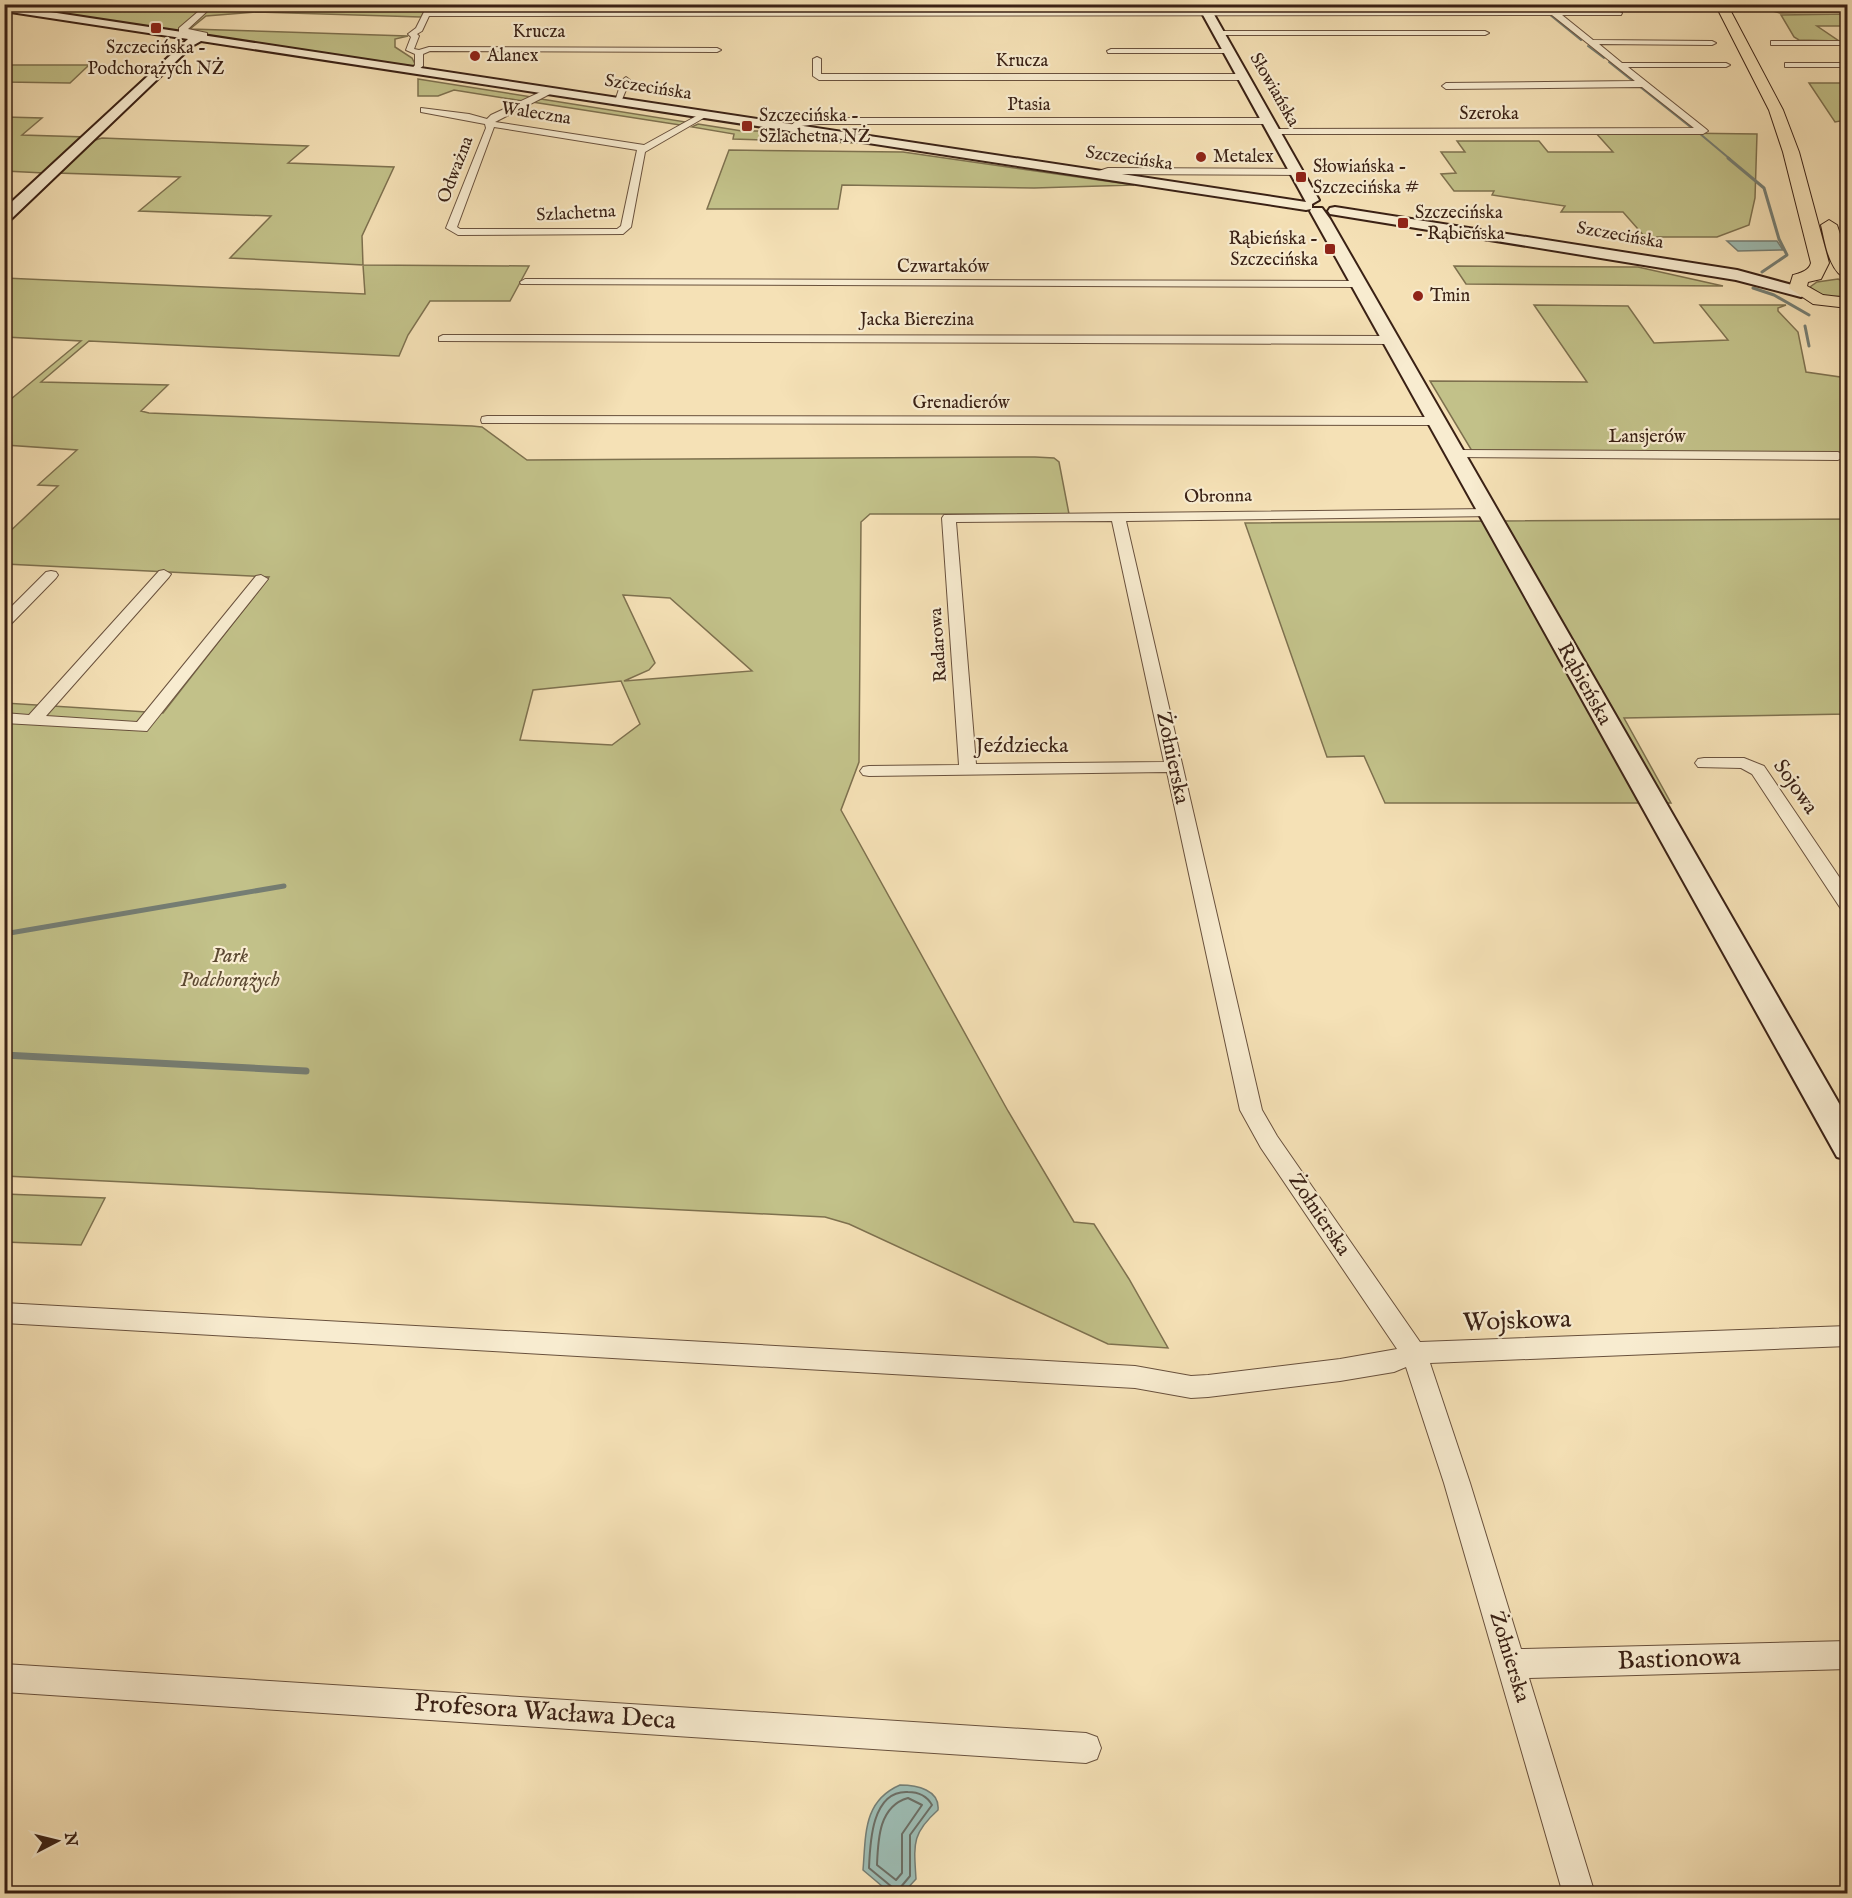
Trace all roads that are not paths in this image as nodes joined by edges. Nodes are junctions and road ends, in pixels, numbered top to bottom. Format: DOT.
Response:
graph roads {
  1 [pos="212,4"];
  2 [pos="432,4"];
  3 [pos="1535,4"];
  4 [pos="1721,4"];
  5 [pos="1732,4"];
  6 [pos="4,8"];
  7 [pos="1206,10"];
  8 [pos="1555,13"];
  9 [pos="1618,13"];
  10 [pos="428,14"];
  11 [pos="1219,33"];
  12 [pos="1485,33"];
  13 [pos="199,38"];
  14 [pos="1590,42"];
  15 [pos="1712,43"];
  16 [pos="1774,43"];
  17 [pos="1848,43"];
  18 [pos="717,50"];
  19 [pos="1111,51"];
  20 [pos="1229,51"];
  21 [pos="419,53"];
  22 [pos="818,59"];
  23 [pos="1619,65"];
  24 [pos="1726,65"];
  25 [pos="1788,65"];
  26 [pos="1848,65"];
  27 [pos="414,71"];
  28 [pos="1244,77"];
  29 [pos="626,80"];
  30 [pos="1643,84"];
  31 [pos="1446,86"];
  32 [pos="547,92"];
  33 [pos="617,102"];
  34 [pos="424,110"];
  35 [pos="703,116"];
  36 [pos="489,123"];
  37 [pos="1272,126"];
  38 [pos="790,129"];
  39 [pos="1804,142"];
  40 [pos="644,148"];
  41 [pos="1298,172"];
  42 [pos="1094,174"];
  43 [pos="1323,207"];
  44 [pos="1825,210"];
  45 [pos="4,218"];
  46 [pos="452,228"];
  47 [pos="1848,276"];
  48 [pos="1804,281"];
  49 [pos="525,282"];
  50 [pos="1360,284"];
  51 [pos="1848,303"];
  52 [pos="443,339"];
  53 [pos="1391,340"];
  54 [pos="487,420"];
  55 [pos="1436,421"];
  56 [pos="1455,454"];
  57 [pos="1838,456"];
  58 [pos="1489,513"];
  59 [pos="949,518"];
  60 [pos="1118,518"];
  61 [pos="164,574"];
  62 [pos="51,575"];
  63 [pos="261,579"];
  64 [pos="4,623"];
  65 [pos="4,718"];
  66 [pos="33,720"];
  67 [pos="1704,763"];
  68 [pos="1174,767"];
  69 [pos="968,769"];
  70 [pos="869,771"];
  71 [pos="1848,905"];
  72 [pos="1848,1148"];
  73 [pos="4,1313"];
  74 [pos="1848,1336"];
  75 [pos="1414,1353"];
  76 [pos="1848,1655"];
  77 [pos="1511,1664"];
  78 [pos="4,1678"];
  79 [pos="1086,1748"];
  80 [pos="1579,1893"];
  1 -- 13 [label="street"];
  2 -- 10 [label="street"];
  3 -- 8 [label="street"];
  4 -- 48 [label="main road"];
  5 -- 39 [label="main road"];
  6 -- 13 [label="street, Szczecińska"];
  7 -- 8 [label="street"];
  7 -- 10 [label="street"];
  7 -- 11 [label="street, Słowiańska"];
  8 -- 9 [label="street"];
  8 -- 14 [label="street"];
  10 -- 21 [label="street"];
  11 -- 12 [label="street"];
  11 -- 20 [label="street, Słowiańska"];
  13 -- 27 [label="street, Szczecińska"];
  13 -- 45 [label="street"];
  14 -- 15 [label="street"];
  14 -- 23 [label="street"];
  16 -- 17 [label="street"];
  18 -- 21 [label="street, Krucza"];
  19 -- 20 [label="street"];
  20 -- 28 [label="street, Słowiańska"];
  21 -- 27 [label="street"];
  22 -- 28 [label="street, Krucza"];
  23 -- 24 [label="street"];
  23 -- 30 [label="street"];
  25 -- 26 [label="street"];
  27 -- 32 [label="street, Szczecińska"];
  28 -- 37 [label="street, Słowiańska"];
  29 -- 33 [label="street"];
  30 -- 31 [label="street"];
  30 -- 37 [label="street, Szeroka"];
  32 -- 33 [label="street, Szczecińska"];
  32 -- 36 [label="street"];
  33 -- 35 [label="street, Szczecińska"];
  34 -- 36 [label="street, Waleczna"];
  35 -- 38 [label="street, Szczecińska"];
  35 -- 40 [label="street"];
  36 -- 40 [label="street, Waleczna"];
  36 -- 46 [label="street, Odważna"];
  37 -- 38 [label="street, Ptasia"];
  37 -- 41 [label="street, Słowiańska"];
  38 -- 42 [label="street, Szczecińska"];
  40 -- 46 [label="street, Szlachetna"];
  41 -- 42 [label="street"];
  41 -- 43 [label="street, Słowiańska"];
  42 -- 43 [label="street, Szczecińska"];
  43 -- 48 [label="street, Szczecińska"];
  43 -- 50 [label="street, Rąbieńska"];
  44 -- 47 [label="main road"];
  47 -- 48 [label="main road"];
  48 -- 51 [label="main road"];
  49 -- 50 [label="street, Czwartaków"];
  50 -- 53 [label="street, Rąbieńska"];
  52 -- 53 [label="street, Jacka Bierezina"];
  53 -- 55 [label="street, Rąbieńska"];
  54 -- 55 [label="street, Grenadierów"];
  55 -- 56 [label="street, Rąbieńska"];
  56 -- 57 [label="street, Lansjerów"];
  56 -- 58 [label="street, Rąbieńska"];
  58 -- 60 [label="street, Obronna"];
  58 -- 72 [label="street, Rąbieńska"];
  59 -- 60 [label="street, Obronna"];
  59 -- 69 [label="street, Radarowa"];
  60 -- 68 [label="street, Żołnierska"];
  61 -- 66 [label="street"];
  62 -- 64 [label="street"];
  63 -- 66 [label="street"];
  65 -- 66 [label="street"];
  67 -- 71 [label="street, Sojowa"];
  68 -- 69 [label="street, Jeździecka"];
  68 -- 75 [label="street, Żołnierska"];
  69 -- 70 [label="street, Jeździecka"];
  73 -- 75 [label="street, Wojskowa"];
  74 -- 75 [label="street, Wojskowa"];
  75 -- 77 [label="street, Żołnierska"];
  76 -- 77 [label="street, Bastionowa"];
  77 -- 80 [label="street, Żołnierska"];
  78 -- 79 [label="street, Profesora Wacława Deca"];
}
